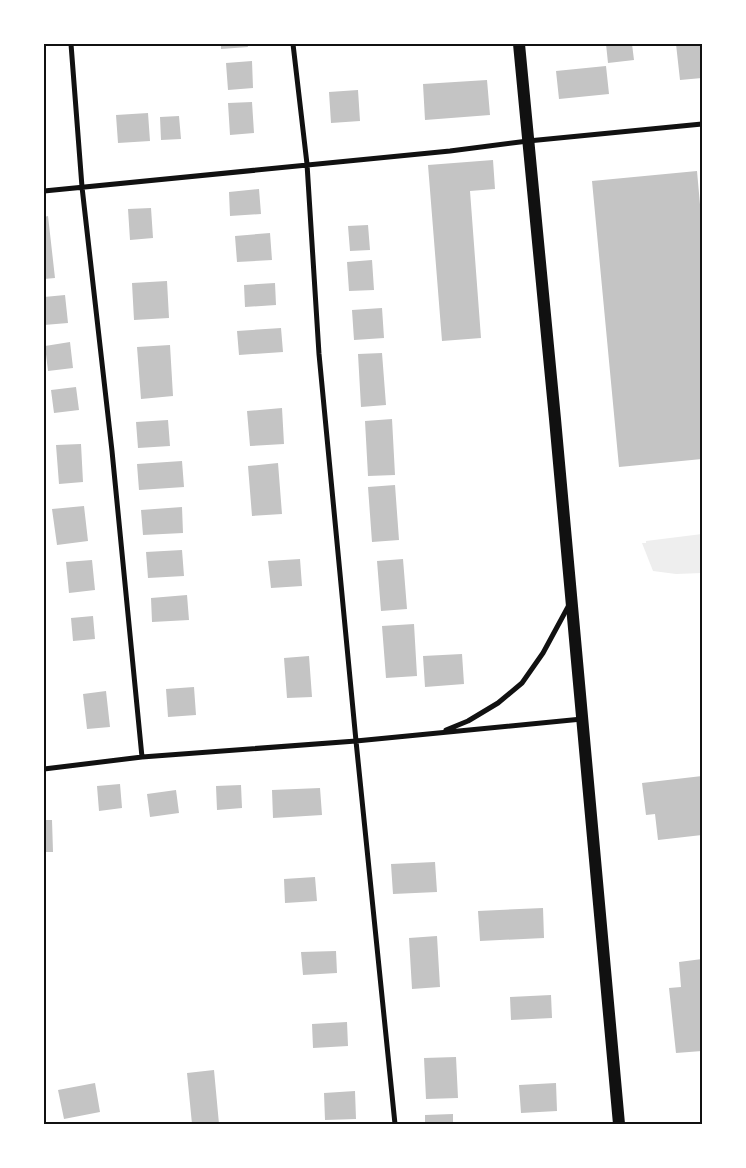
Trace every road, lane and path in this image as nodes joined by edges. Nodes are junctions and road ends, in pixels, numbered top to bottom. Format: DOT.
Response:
graph roads {
  1 [pos="71,44"];
  2 [pos="293,44"];
  3 [pos="518,44"];
  4 [pos="702,124"];
  5 [pos="528,141"];
  6 [pos="306,164"];
  7 [pos="82,187"];
  8 [pos="44,191"];
  9 [pos="572,600"];
  10 [pos="582,719"];
  11 [pos="439,733"];
  12 [pos="356,741"];
  13 [pos="142,757"];
  14 [pos="44,769"];
  15 [pos="395,1124"];
  16 [pos="619,1124"];
  1 -- 7 [label="street"];
  2 -- 6 [label="street"];
  3 -- 5 [label="main road"];
  4 -- 5 [label="street"];
  5 -- 6 [label="street"];
  5 -- 9 [label="main road"];
  6 -- 7 [label="street"];
  6 -- 12 [label="street"];
  7 -- 8 [label="street"];
  7 -- 13 [label="street"];
  9 -- 10 [label="main road"];
  9 -- 11 [label="street"];
  10 -- 11 [label="street"];
  10 -- 16 [label="main road"];
  11 -- 12 [label="street"];
  12 -- 13 [label="street"];
  12 -- 15 [label="street"];
  13 -- 14 [label="street"];
}
